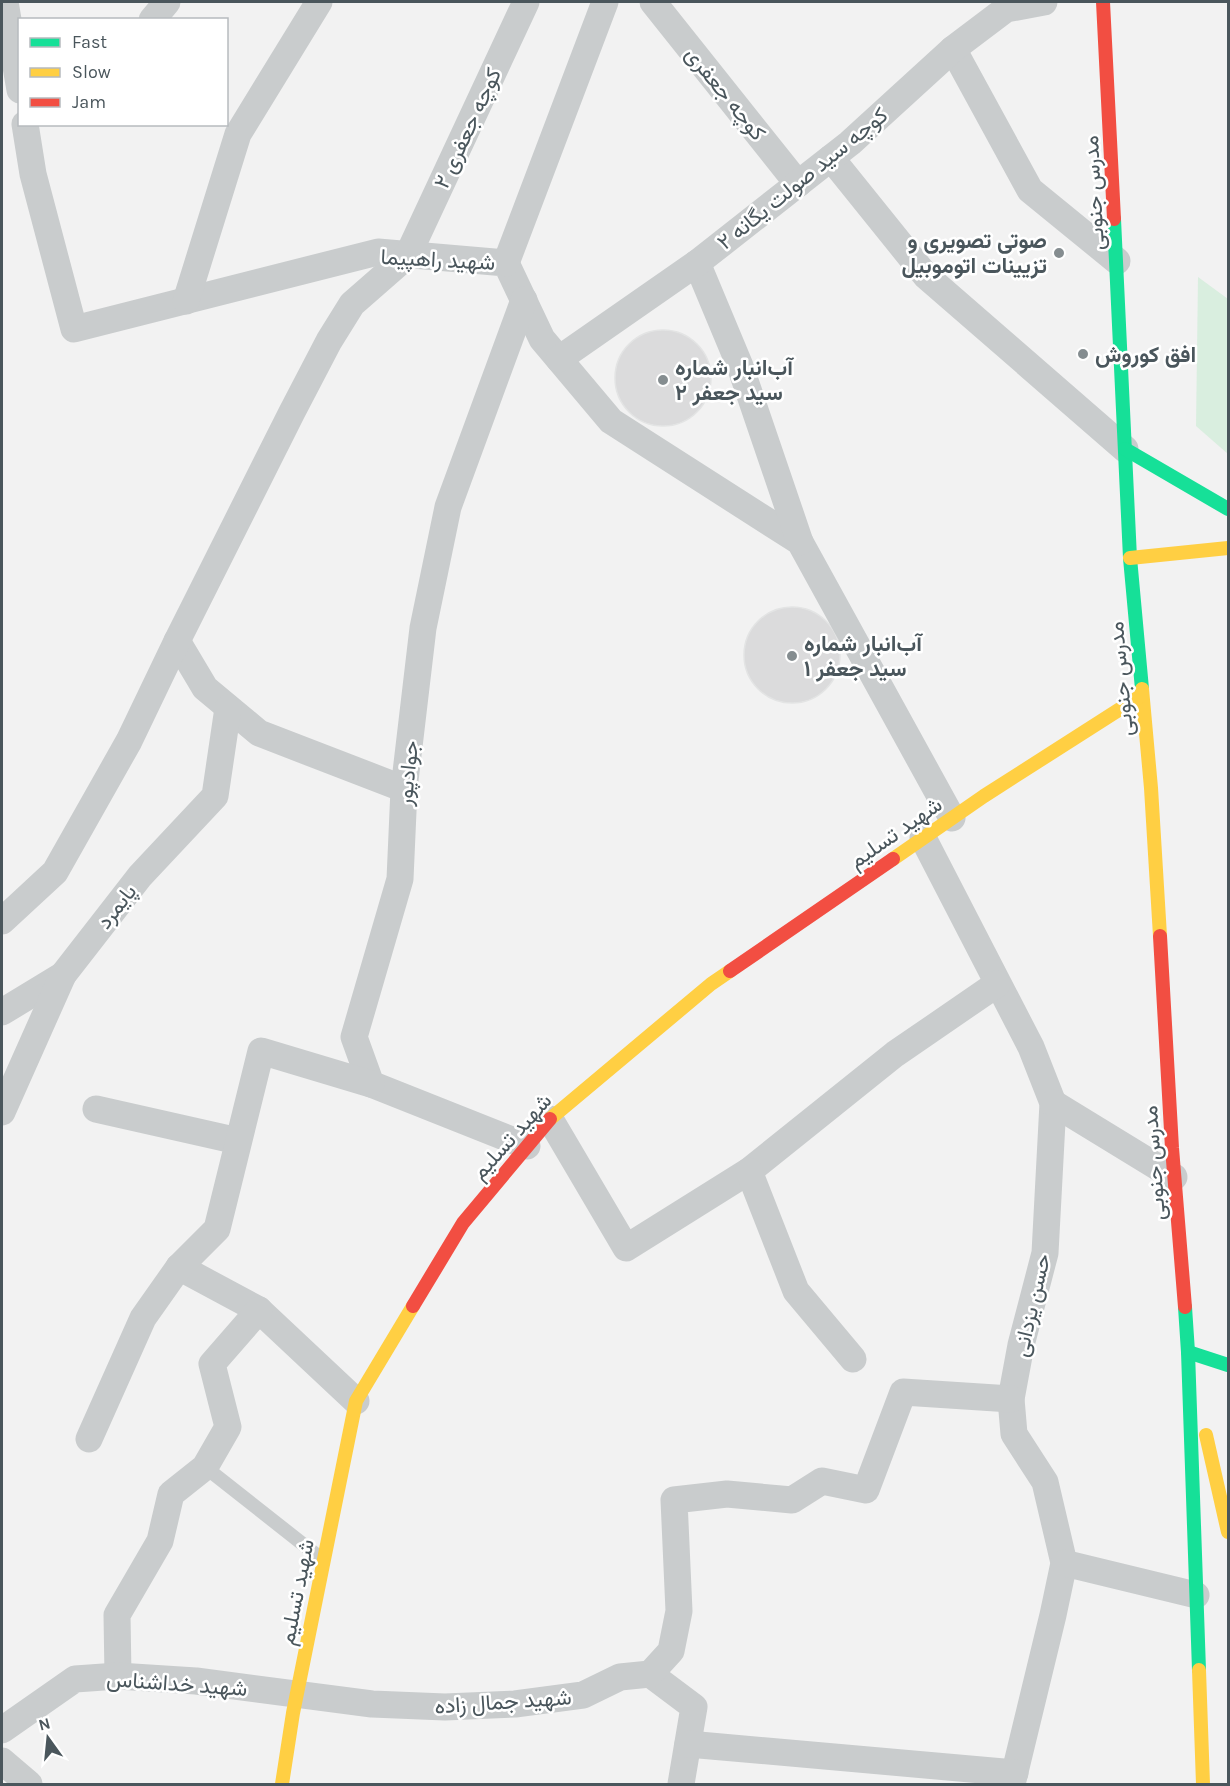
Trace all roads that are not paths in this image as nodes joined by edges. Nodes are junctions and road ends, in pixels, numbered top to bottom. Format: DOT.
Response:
graph roads {
  1 [pos="167,2"];
  2 [pos="319,2"];
  3 [pos="526,2"];
  4 [pos="605,2"];
  5 [pos="653,2"];
  6 [pos="1044,2"];
  7 [pos="1103,2"];
  8 [pos="8,3"];
  9 [pos="1003,5"];
  10 [pos="155,18"];
  11 [pos="953,49"];
  12 [pos="18,76"];
  13 [pos="25,126"];
  14 [pos="232,128"];
  15 [pos="831,158"];
  16 [pos="798,183"];
  17 [pos="408,255"];
  18 [pos="1117,261"];
  19 [pos="506,262"];
  20 [pos="697,263"];
  21 [pos="524,300"];
  22 [pos="186,301"];
  23 [pos="559,359"];
  24 [pos="1125,449"];
  25 [pos="1228,509"];
  26 [pos="800,542"];
  27 [pos="1228,548"];
  28 [pos="1130,558"];
  29 [pos="177,641"];
  30 [pos="1143,695"];
  31 [pos="228,708"];
  32 [pos="404,789"];
  33 [pos="952,818"];
  34 [pos="923,838"];
  35 [pos="2,921"];
  36 [pos="63,975"];
  37 [pos="997,984"];
  38 [pos="2,1012"];
  39 [pos="371,1084"];
  40 [pos="1053,1103"];
  41 [pos="96,1110"];
  42 [pos="2,1112"];
  43 [pos="550,1119"];
  44 [pos="238,1141"];
  45 [pos="527,1146"];
  46 [pos="749,1171"];
  47 [pos="1174,1177"];
  48 [pos="179,1267"];
  49 [pos="259,1310"];
  50 [pos="1188,1352"];
  51 [pos="853,1359"];
  52 [pos="1228,1365"];
  53 [pos="1011,1399"];
  54 [pos="356,1401"];
  55 [pos="90,1439"];
  56 [pos="205,1467"];
  57 [pos="1228,1533"];
  58 [pos="324,1561"];
  59 [pos="1064,1563"];
  60 [pos="1196,1595"];
  61 [pos="651,1674"];
  62 [pos="118,1676"];
  63 [pos="297,1694"];
  64 [pos="2,1730"];
  65 [pos="688,1744"];
  66 [pos="2,1761"];
  67 [pos="1013,1779"];
  68 [pos="28,1785"];
  69 [pos="282,1785"];
  70 [pos="681,1785"];
  71 [pos="1203,1785"];
  1 -- 10 [label="street"];
  2 -- 14 [label="street"];
  3 -- 17 [label="street, کوچه جعفری ۲"];
  4 -- 19 [label="street"];
  5 -- 16 [label="street, کوچه جعفری"];
  6 -- 9 [label="street, کوچه سید صولت یگانه ۲"];
  7 -- 18 [label="main road, مدرس جنوبی"];
  8 -- 12 [label="street"];
  9 -- 11 [label="street, کوچه سید صولت یگانه ۲"];
  11 -- 15 [label="street, کوچه سید صولت یگانه ۲"];
  11 -- 18 [label="street"];
  13 -- 22 [label="street, شهید راهپیما"];
  14 -- 22 [label="street"];
  15 -- 16 [label="street, کوچه سید صولت یگانه ۲"];
  15 -- 24 [label="street"];
  16 -- 20 [label="street, کوچه سید صولت یگانه ۲"];
  17 -- 19 [label="street, شهید راهپیما"];
  17 -- 22 [label="street, شهید راهپیما"];
  17 -- 29 [label="street"];
  18 -- 24 [label="main road, مدرس جنوبی"];
  19 -- 21 [label="street, شهید راهپیما"];
  20 -- 23 [label="street, کوچه سید صولت یگانه ۲"];
  20 -- 26 [label="street"];
  21 -- 23 [label="street, شهید راهپیما"];
  21 -- 32 [label="street, جوادپور"];
  23 -- 26 [label="street, شهید راهپیما"];
  24 -- 25 [label="main road"];
  24 -- 28 [label="main road, مدرس جنوبی"];
  26 -- 33 [label="street, شهید راهپیما"];
  27 -- 28 [label="main road"];
  28 -- 30 [label="main road, مدرس جنوبی"];
  29 -- 31 [label="street"];
  29 -- 35 [label="street"];
  30 -- 33 [label="main road, شهید تسلیم"];
  30 -- 47 [label="main road, مدرس جنوبی"];
  31 -- 32 [label="street"];
  31 -- 36 [label="street, پایمرد"];
  32 -- 39 [label="street, جوادپور"];
  33 -- 34 [label="main road, شهید تسلیم"];
  34 -- 37 [label="street, حسن یزدانی"];
  34 -- 43 [label="main road, شهید تسلیم"];
  36 -- 38 [label="street"];
  36 -- 42 [label="street, پایمرد"];
  37 -- 40 [label="street, حسن یزدانی"];
  37 -- 46 [label="street"];
  39 -- 44 [label="street"];
  39 -- 45 [label="street"];
  40 -- 47 [label="street"];
  40 -- 53 [label="street, حسن یزدانی"];
  41 -- 44 [label="street"];
  43 -- 45 [label="main road, شهید تسلیم"];
  43 -- 46 [label="street"];
  44 -- 48 [label="street"];
  45 -- 54 [label="main road, شهید تسلیم"];
  46 -- 51 [label="street"];
  47 -- 50 [label="main road, مدرس جنوبی"];
  48 -- 49 [label="street"];
  48 -- 55 [label="street"];
  49 -- 54 [label="street"];
  49 -- 56 [label="street"];
  50 -- 52 [label="main road"];
  50 -- 57 [label="main road"];
  50 -- 60 [label="main road"];
  53 -- 59 [label="street, حسن یزدانی"];
  53 -- 61 [label="street"];
  54 -- 58 [label="main road, شهید تسلیم"];
  56 -- 58 [label="lane"];
  56 -- 62 [label="street"];
  58 -- 63 [label="main road, شهید تسلیم"];
  59 -- 60 [label="street"];
  59 -- 67 [label="street, حسن یزدانی"];
  60 -- 71 [label="main road"];
  61 -- 63 [label="street, شهید جمال زاده"];
  61 -- 65 [label="street"];
  62 -- 63 [label="street, شهید خداشناس"];
  62 -- 64 [label="street, شهید خداشناس"];
  63 -- 69 [label="main road, شهید تسلیم"];
  65 -- 67 [label="street"];
  65 -- 70 [label="street"];
  66 -- 68 [label="street"];
}
